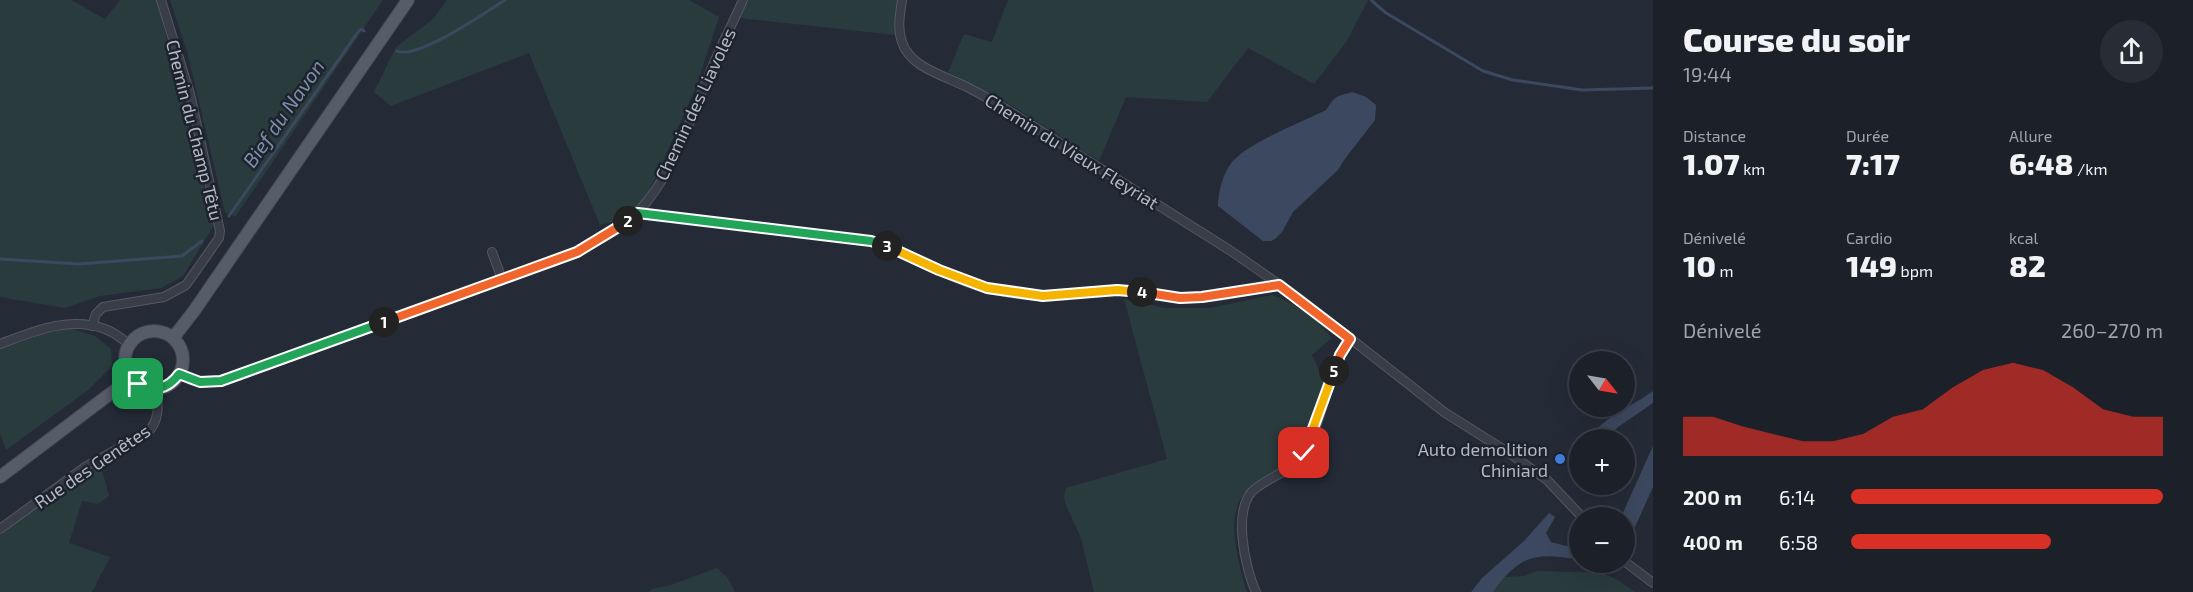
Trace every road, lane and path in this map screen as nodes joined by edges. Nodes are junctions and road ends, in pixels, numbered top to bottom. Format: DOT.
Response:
graph roads {
  1 [pos="161,0"];
  2 [pos="408,0"];
  3 [pos="743,0"];
  4 [pos="902,0"];
  5 [pos="638,213"];
  6 [pos="492,252"];
  7 [pos="502,279"];
  8 [pos="1279,285"];
  9 [pos="92,326"];
  10 [pos="173,338"];
  11 [pos="1350,339"];
  12 [pos="0,344"];
  13 [pos="129,344"];
  14 [pos="179,374"];
  15 [pos="131,378"];
  16 [pos="157,389"];
  17 [pos="0,477"];
  18 [pos="1572,507"];
  19 [pos="0,529"];
  20 [pos="1635,569"];
  21 [pos="1653,583"];
  22 [pos="1256,592"];
  1 -- 9 [label="street, Chemin du Champ Têtu"];
  2 -- 10 [label="main road"];
  3 -- 5 [label="street, Chemin des Liavoles"];
  4 -- 8 [label="street, Chemin du Vieux Fleyriat"];
  5 -- 7 [label="street, Chemin des Liavoles"];
  5 -- 8 [label="street"];
  6 -- 7 [label="street"];
  7 -- 14 [label="street, Chemin des Liavoles"];
  8 -- 11 [label="street, Chemin du Vieux Fleyriat"];
  9 -- 12 [label="street"];
  9 -- 13 [label="street"];
  10 -- 13 [label="main road"];
  10 -- 14 [label="main road"];
  11 -- 18 [label="street, Chemin du Vieux Fleyriat"];
  11 -- 22 [label="street"];
  13 -- 15 [label="main road"];
  14 -- 16 [label="main road"];
  15 -- 16 [label="main road"];
  15 -- 17 [label="main road"];
  16 -- 19 [label="street, Rue des Genêtes"];
  20 -- 21 [label="street"];
}
